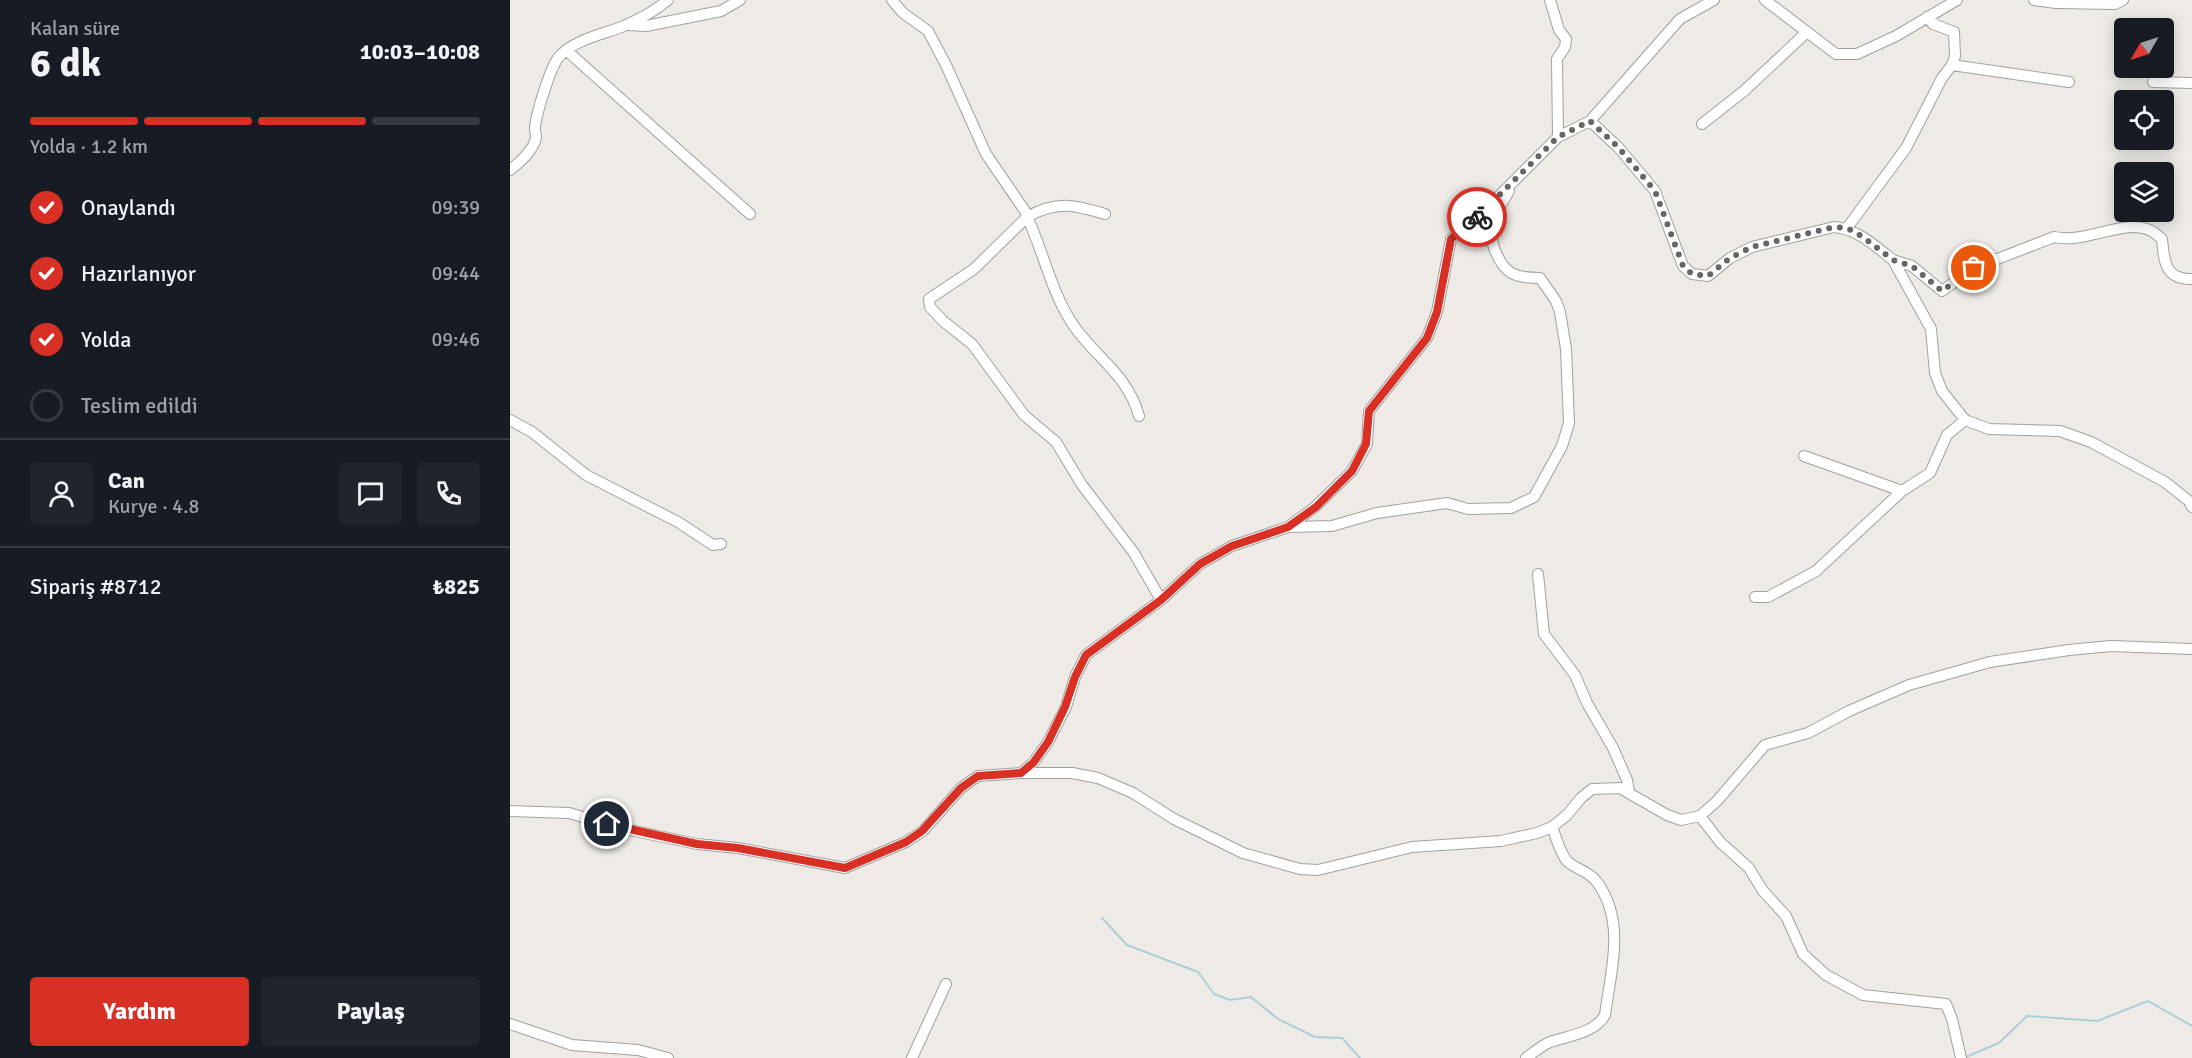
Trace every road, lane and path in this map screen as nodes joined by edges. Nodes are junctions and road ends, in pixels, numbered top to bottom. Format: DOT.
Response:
graph roads {
  1 [pos="668,0"];
  2 [pos="740,0"];
  3 [pos="892,0"];
  4 [pos="1550,0"];
  5 [pos="1714,0"];
  6 [pos="1765,0"];
  7 [pos="1957,0"];
  8 [pos="2034,0"];
  9 [pos="2123,0"];
  10 [pos="1927,17"];
  11 [pos="625,25"];
  12 [pos="1807,32"];
  13 [pos="566,50"];
  14 [pos="1952,65"];
  15 [pos="2069,82"];
  16 [pos="2153,82"];
  17 [pos="2192,83"];
  18 [pos="1590,121"];
  19 [pos="1702,124"];
  20 [pos="1558,137"];
  21 [pos="510,170"];
  22 [pos="1513,182"];
  23 [pos="750,214"];
  24 [pos="1106,214"];
  25 [pos="1027,217"];
  26 [pos="1847,228"];
  27 [pos="1893,260"];
  28 [pos="2192,279"];
  29 [pos="1139,416"];
  30 [pos="510,420"];
  31 [pos="1965,420"];
  32 [pos="1804,456"];
  33 [pos="1902,491"];
  34 [pos="2192,507"];
  35 [pos="1288,527"];
  36 [pos="721,544"];
  37 [pos="1538,574"];
  38 [pos="1755,597"];
  39 [pos="1161,600"];
  40 [pos="2192,650"];
  41 [pos="1021,773"];
  42 [pos="1629,792"];
  43 [pos="510,811"];
  44 [pos="1700,816"];
  45 [pos="1552,827"];
  46 [pos="946,984"];
  47 [pos="510,1024"];
  48 [pos="668,1058"];
  49 [pos="912,1058"];
  50 [pos="1526,1058"];
  51 [pos="1961,1058"];
  1 -- 11 [label="street"];
  2 -- 11 [label="street"];
  3 -- 25 [label="street"];
  4 -- 20 [label="street"];
  5 -- 18 [label="street"];
  6 -- 12 [label="street"];
  7 -- 10 [label="street"];
  8 -- 9 [label="street"];
  10 -- 12 [label="street"];
  10 -- 14 [label="street"];
  11 -- 13 [label="street"];
  12 -- 19 [label="street"];
  13 -- 21 [label="street"];
  13 -- 23 [label="street"];
  14 -- 15 [label="street"];
  14 -- 26 [label="street"];
  16 -- 17 [label="street"];
  18 -- 20 [label="street"];
  18 -- 26 [label="street"];
  20 -- 22 [label="street"];
  22 -- 35 [label="street"];
  22 -- 35 [label="street"];
  24 -- 25 [label="street"];
  25 -- 29 [label="street"];
  25 -- 39 [label="street"];
  26 -- 27 [label="street"];
  27 -- 28 [label="street"];
  27 -- 31 [label="street"];
  30 -- 36 [label="street"];
  31 -- 33 [label="street"];
  31 -- 34 [label="street"];
  32 -- 33 [label="street"];
  33 -- 38 [label="street"];
  35 -- 39 [label="street"];
  37 -- 42 [label="street"];
  39 -- 41 [label="street"];
  40 -- 44 [label="street"];
  41 -- 43 [label="street"];
  41 -- 45 [label="street"];
  42 -- 44 [label="street"];
  42 -- 45 [label="street"];
  44 -- 51 [label="street"];
  45 -- 50 [label="street"];
  46 -- 49 [label="street"];
  47 -- 48 [label="street"];
}
